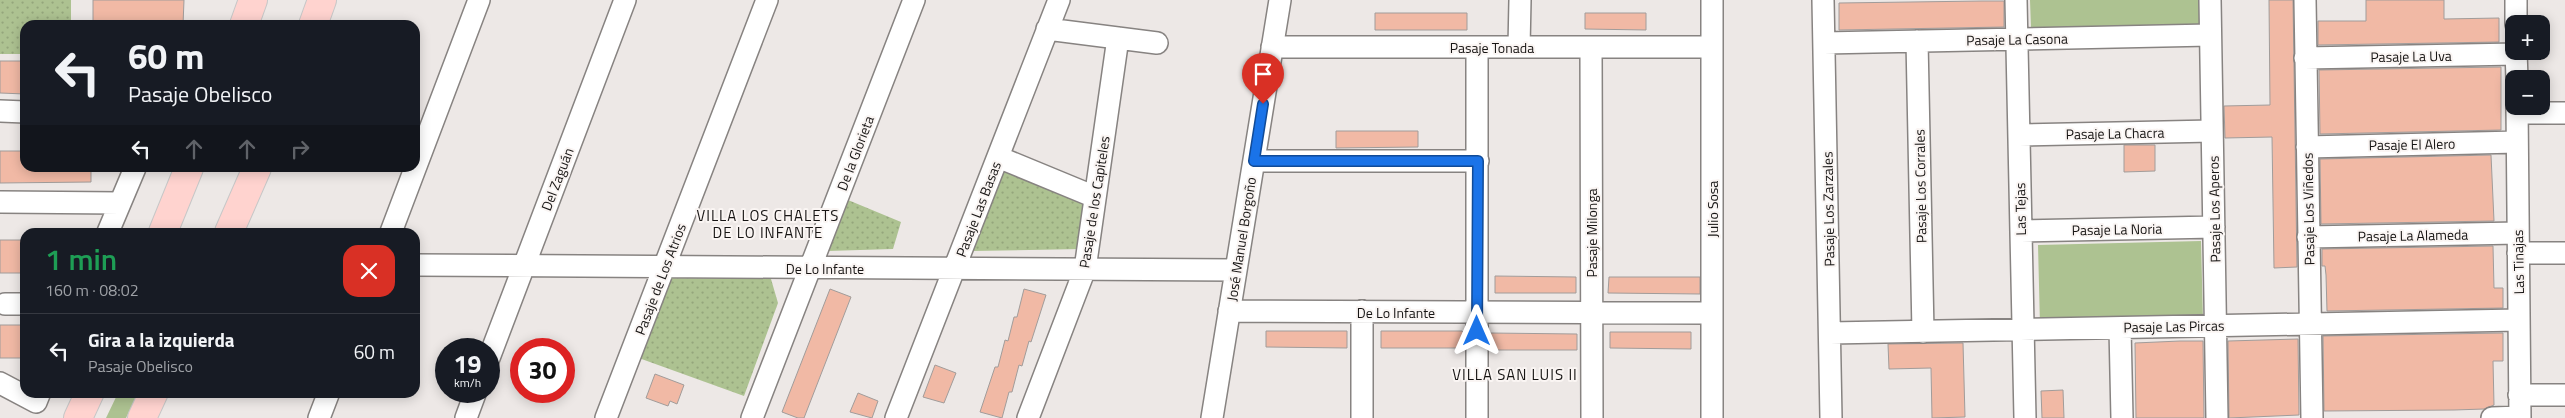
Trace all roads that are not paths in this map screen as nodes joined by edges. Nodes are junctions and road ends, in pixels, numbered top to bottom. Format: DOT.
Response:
graph roads {
  1 [pos="253,0"];
  2 [pos="322,0"];
  3 [pos="479,0"];
  4 [pos="625,0"];
  5 [pos="767,0"];
  6 [pos="914,0"];
  7 [pos="1059,0"];
  8 [pos="1280,0"];
  9 [pos="1520,0"];
  10 [pos="1712,0"];
  11 [pos="1823,0"];
  12 [pos="2016,0"];
  13 [pos="2210,0"];
  14 [pos="2304,0"];
  15 [pos="2516,0"];
  16 [pos="2516,15"];
  17 [pos="246,20"];
  18 [pos="315,20"];
  19 [pos="1047,29"];
  20 [pos="2210,35"];
  21 [pos="1118,38"];
  22 [pos="2017,39"];
  23 [pos="1917,41"];
  24 [pos="1157,43"];
  25 [pos="1824,43"];
  26 [pos="1272,47"];
  27 [pos="1477,47"];
  28 [pos="1519,47"];
  29 [pos="1591,47"];
  30 [pos="1712,47"];
  31 [pos="2505,53"];
  32 [pos="2306,58"];
  33 [pos="0,112"];
  34 [pos="20,112"];
  35 [pos="2550,112"];
  36 [pos="2565,113"];
  37 [pos="2517,115"];
  38 [pos="2212,132"];
  39 [pos="2019,134"];
  40 [pos="2517,142"];
  41 [pos="2307,147"];
  42 [pos="420,156"];
  43 [pos="998,157"];
  44 [pos="1254,161"];
  45 [pos="1478,161"];
  46 [pos="133,172"];
  47 [pos="187,172"];
  48 [pos="255,172"];
  49 [pos="414,172"];
  50 [pos="1095,197"];
  51 [pos="0,202"];
  52 [pos="120,203"];
  53 [pos="2214,227"];
  54 [pos="110,228"];
  55 [pos="165,228"];
  56 [pos="231,228"];
  57 [pos="393,228"];
  58 [pos="2021,230"];
  59 [pos="2308,237"];
  60 [pos="2518,243"];
  61 [pos="2565,253"];
  62 [pos="420,265"];
  63 [pos="525,266"];
  64 [pos="664,266"];
  65 [pos="811,268"];
  66 [pos="954,269"];
  67 [pos="1084,269"];
  68 [pos="1236,270"];
  69 [pos="1229,311"];
  70 [pos="1362,312"];
  71 [pos="1477,312"];
  72 [pos="1592,312"];
  73 [pos="1712,312"];
  74 [pos="2518,320"];
  75 [pos="2310,324"];
  76 [pos="2216,326"];
  77 [pos="2120,328"];
  78 [pos="2023,330"];
  79 [pos="1923,332"];
  80 [pos="1830,333"];
  81 [pos="497,338"];
  82 [pos="0,383"];
  83 [pos="20,394"];
  84 [pos="2519,395"];
  85 [pos="2565,395"];
  86 [pos="28,398"];
  87 [pos="38,398"];
  88 [pos="87,398"];
  89 [pos="151,398"];
  90 [pos="327,398"];
  91 [pos="472,403"];
  92 [pos="78,418"];
  93 [pos="142,418"];
  94 [pos="319,418"];
  95 [pos="466,418"];
  96 [pos="606,418"];
  97 [pos="752,418"];
  98 [pos="896,418"];
  99 [pos="1028,418"];
  100 [pos="1212,418"];
  101 [pos="1362,418"];
  102 [pos="1477,418"];
  103 [pos="1592,418"];
  104 [pos="1712,418"];
  105 [pos="1832,418"];
  106 [pos="2025,418"];
  107 [pos="2122,418"];
  108 [pos="2217,418"];
  109 [pos="2312,418"];
  110 [pos="2492,418"];
  111 [pos="2520,418"];
  1 -- 17 [label="main road"];
  2 -- 18 [label="main road"];
  3 -- 42 [label="street"];
  4 -- 63 [label="street, Del Zaguán"];
  5 -- 64 [label="street, Pasaje de Los Atrios"];
  6 -- 65 [label="street, De la Glorieta"];
  7 -- 19 [label="street, Pasaje Las Basas"];
  8 -- 26 [label="street, José Manuel Borgoño"];
  9 -- 28 [label="street"];
  10 -- 30 [label="street, Julio Sosa"];
  11 -- 25 [label="street, Pasaje Los Zarzales"];
  12 -- 22 [label="street, Las Tejas"];
  13 -- 20 [label="street, Pasaje Los Aperos"];
  14 -- 32 [label="street, Pasaje Los Viñedos"];
  15 -- 16 [label="street"];
  19 -- 21 [label="street"];
  19 -- 43 [label="street, Pasaje Las Basas"];
  20 -- 22 [label="street, Pasaje La Casona"];
  20 -- 38 [label="street, Pasaje Los Aperos"];
  21 -- 24 [label="street"];
  21 -- 50 [label="street, Pasaje de los Capiteles"];
  22 -- 23 [label="street, Pasaje La Casona"];
  22 -- 39 [label="street, Las Tejas"];
  23 -- 25 [label="street, Pasaje La Casona"];
  23 -- 79 [label="street, Pasaje Los Corrales"];
  25 -- 80 [label="street, Pasaje Los Zarzales"];
  26 -- 27 [label="street, Pasaje Tonada"];
  26 -- 44 [label="street, José Manuel Borgoño"];
  27 -- 28 [label="street, Pasaje Tonada"];
  27 -- 45 [label="street"];
  28 -- 29 [label="street, Pasaje Tonada"];
  29 -- 30 [label="street, Pasaje Tonada"];
  29 -- 72 [label="street, Pasaje Milonga"];
  30 -- 73 [label="street, Julio Sosa"];
  31 -- 32 [label="street, Pasaje La Uva"];
  32 -- 41 [label="street, Pasaje Los Viñedos"];
  33 -- 34 [label="street"];
  35 -- 36 [label="street"];
  37 -- 40 [label="street, Las Tinajas"];
  38 -- 39 [label="street, Pasaje La Chacra"];
  38 -- 53 [label="street, Pasaje Los Aperos"];
  39 -- 58 [label="street, Las Tejas"];
  40 -- 41 [label="street, Pasaje El Alero"];
  40 -- 60 [label="street, Las Tinajas"];
  41 -- 59 [label="street, Pasaje Los Viñedos"];
  43 -- 50 [label="street"];
  43 -- 66 [label="street, Pasaje Las Basas"];
  44 -- 45 [label="street"];
  44 -- 68 [label="street, José Manuel Borgoño"];
  45 -- 71 [label="street"];
  46 -- 52 [label="street"];
  47 -- 55 [label="main road"];
  48 -- 56 [label="main road"];
  49 -- 57 [label="street"];
  50 -- 67 [label="street, Pasaje de los Capiteles"];
  51 -- 52 [label="street"];
  52 -- 54 [label="street"];
  53 -- 58 [label="street, Pasaje La Noria"];
  53 -- 76 [label="street, Pasaje Los Aperos"];
  58 -- 78 [label="street, Las Tejas"];
  59 -- 60 [label="street, Pasaje La Alameda"];
  59 -- 75 [label="street, Pasaje Los Viñedos"];
  60 -- 61 [label="street, Pasaje La Alameda"];
  60 -- 74 [label="street, Las Tinajas"];
  62 -- 63 [label="street, De Lo Infante"];
  63 -- 64 [label="street, De Lo Infante"];
  63 -- 81 [label="street, Del Zaguán"];
  64 -- 65 [label="street, De Lo Infante"];
  64 -- 96 [label="street, Pasaje de Los Atrios"];
  65 -- 66 [label="street, De Lo Infante"];
  65 -- 97 [label="street, De la Glorieta"];
  66 -- 67 [label="street, De Lo Infante"];
  66 -- 98 [label="street, Pasaje Las Basas"];
  67 -- 68 [label="street, De Lo Infante"];
  67 -- 99 [label="street, Pasaje de los Capiteles"];
  68 -- 69 [label="street, José Manuel Borgoño"];
  69 -- 70 [label="street, De Lo Infante"];
  69 -- 100 [label="street, José Manuel Borgoño"];
  70 -- 71 [label="street, De Lo Infante"];
  70 -- 101 [label="street"];
  71 -- 72 [label="street, De Lo Infante"];
  71 -- 102 [label="street"];
  72 -- 73 [label="street, De Lo Infante"];
  72 -- 103 [label="street, Pasaje Milonga"];
  73 -- 104 [label="street, Julio Sosa"];
  74 -- 75 [label="street, Pasaje Las Pircas"];
  74 -- 84 [label="street, Las Tinajas"];
  75 -- 76 [label="street, Pasaje Las Pircas"];
  75 -- 109 [label="street, Pasaje Los Viñedos"];
  76 -- 77 [label="street, Pasaje Las Pircas"];
  76 -- 108 [label="street, Pasaje Los Aperos"];
  77 -- 78 [label="street, Pasaje Las Pircas"];
  77 -- 107 [label="street"];
  78 -- 79 [label="street, Pasaje Las Pircas"];
  78 -- 106 [label="street, Las Tejas"];
  79 -- 80 [label="street, Pasaje Las Pircas"];
  80 -- 105 [label="street, Pasaje Los Zarzales"];
  82 -- 83 [label="street"];
  84 -- 85 [label="street"];
  84 -- 111 [label="street, Las Tinajas"];
  86 -- 87 [label="street"];
  88 -- 92 [label="main road"];
  89 -- 93 [label="main road"];
  90 -- 94 [label="street"];
  91 -- 95 [label="street"];
  110 -- 111 [label="street"];
}
